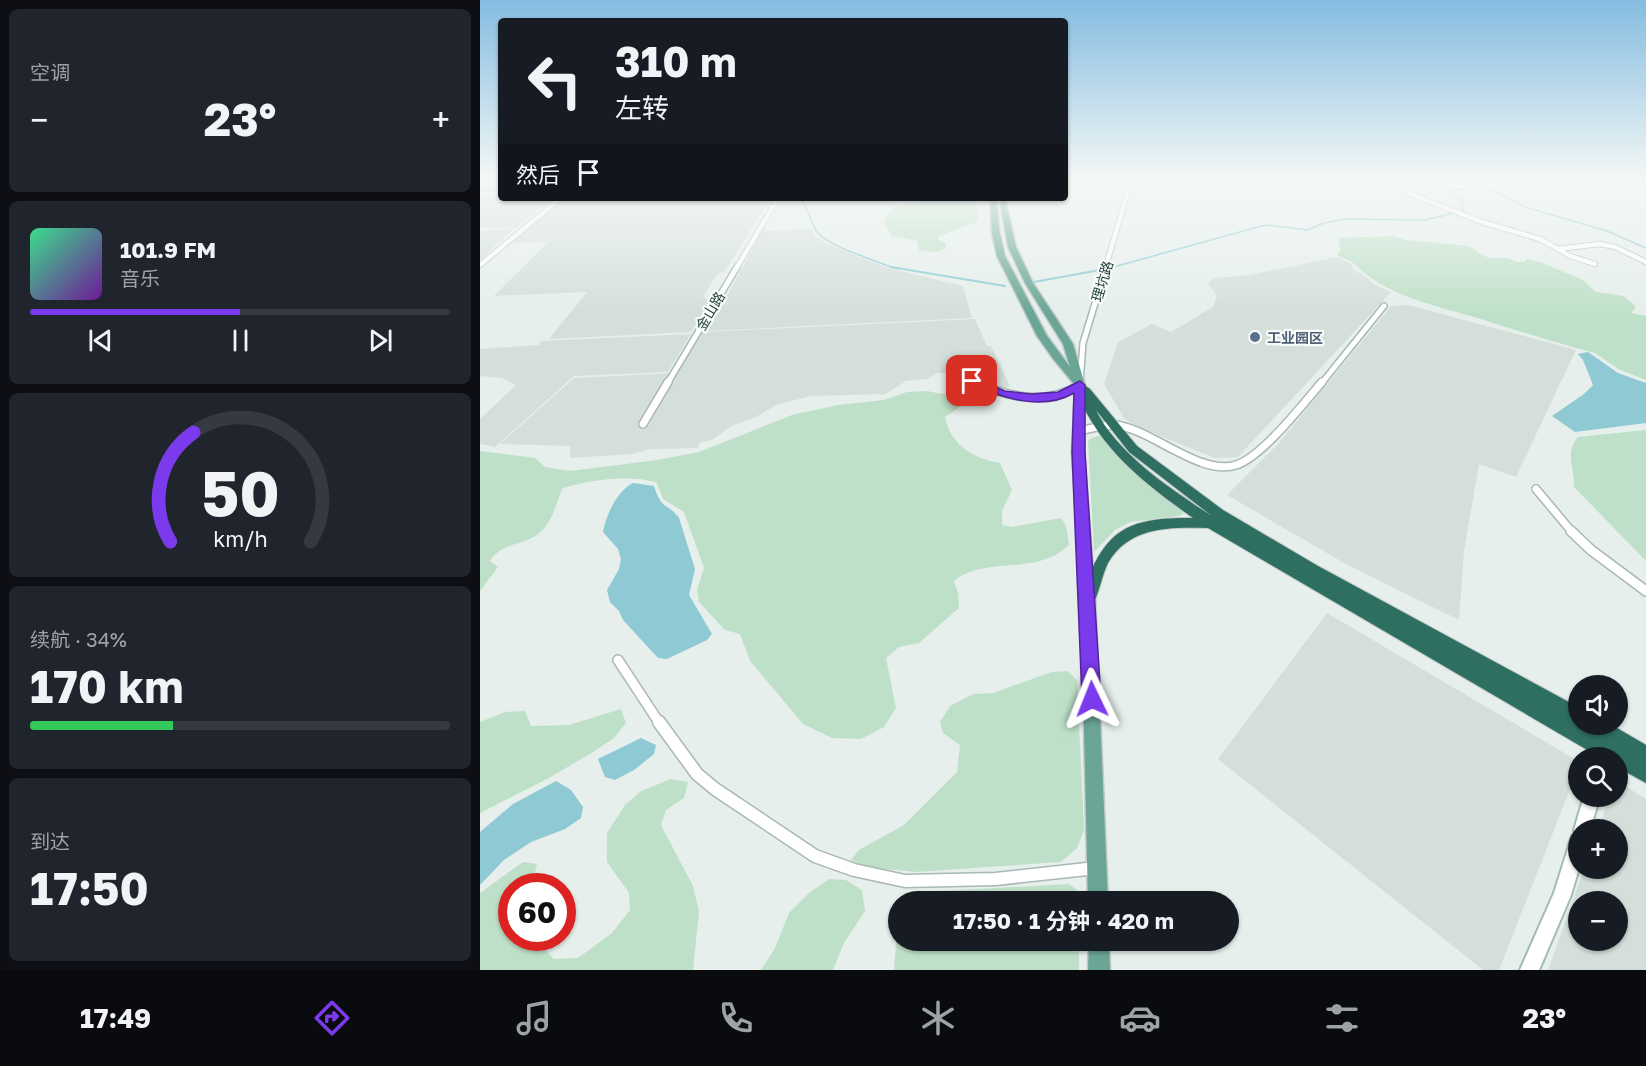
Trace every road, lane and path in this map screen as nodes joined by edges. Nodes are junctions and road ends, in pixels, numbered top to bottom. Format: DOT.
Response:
graph roads {
  1 [pos="530,223"];
  2 [pos="763,223"];
  3 [pos="995,223"];
  4 [pos="1007,223"];
  5 [pos="1119,223"];
  6 [pos="1490,223"];
  7 [pos="1558,249"];
  8 [pos="1646,262"];
  9 [pos="1594,264"];
  10 [pos="480,265"];
  11 [pos="1030,284"];
  12 [pos="1017,286"];
  13 [pos="1384,306"];
  14 [pos="954,377"];
  15 [pos="1080,385"];
  16 [pos="643,424"];
  17 [pos="1107,425"];
  18 [pos="1079,431"];
  19 [pos="1536,489"];
  20 [pos="1211,523"];
  21 [pos="1646,591"];
  22 [pos="1088,598"];
  23 [pos="618,660"];
  24 [pos="1568,711"];
  25 [pos="1611,735"];
  26 [pos="1594,747"];
  27 [pos="1646,755"];
  28 [pos="1628,764"];
  29 [pos="1646,773"];
  30 [pos="1097,868"];
  31 [pos="1568,875"];
  32 [pos="1098,891"];
  33 [pos="1099,951"];
  34 [pos="1100,970"];
  35 [pos="1529,970"];
  1 -- 10 [label="street"];
  2 -- 16 [label="street, 金山路"];
  3 -- 12 [label="main road"];
  4 -- 11 [label="main road"];
  5 -- 15 [label="street, 理坑路"];
  6 -- 7 [label="street"];
  7 -- 8 [label="street"];
  7 -- 9 [label="street"];
  11 -- 12 [label="main road"];
  11 -- 15 [label="main road"];
  12 -- 15 [label="main road"];
  13 -- 17 [label="street"];
  14 -- 15 [label="street"];
  15 -- 17 [label="highway"];
  15 -- 18 [label="main road"];
  17 -- 18 [label="street"];
  17 -- 20 [label="highway"];
  17 -- 24 [label="highway"];
  18 -- 22 [label="main road"];
  19 -- 21 [label="street"];
  20 -- 22 [label="highway"];
  20 -- 26 [label="highway"];
  22 -- 30 [label="main road"];
  23 -- 30 [label="street"];
  25 -- 27 [label="highway"];
  28 -- 29 [label="highway"];
  30 -- 32 [label="main road"];
  31 -- 35 [label="street"];
  33 -- 34 [label="main road"];
}
